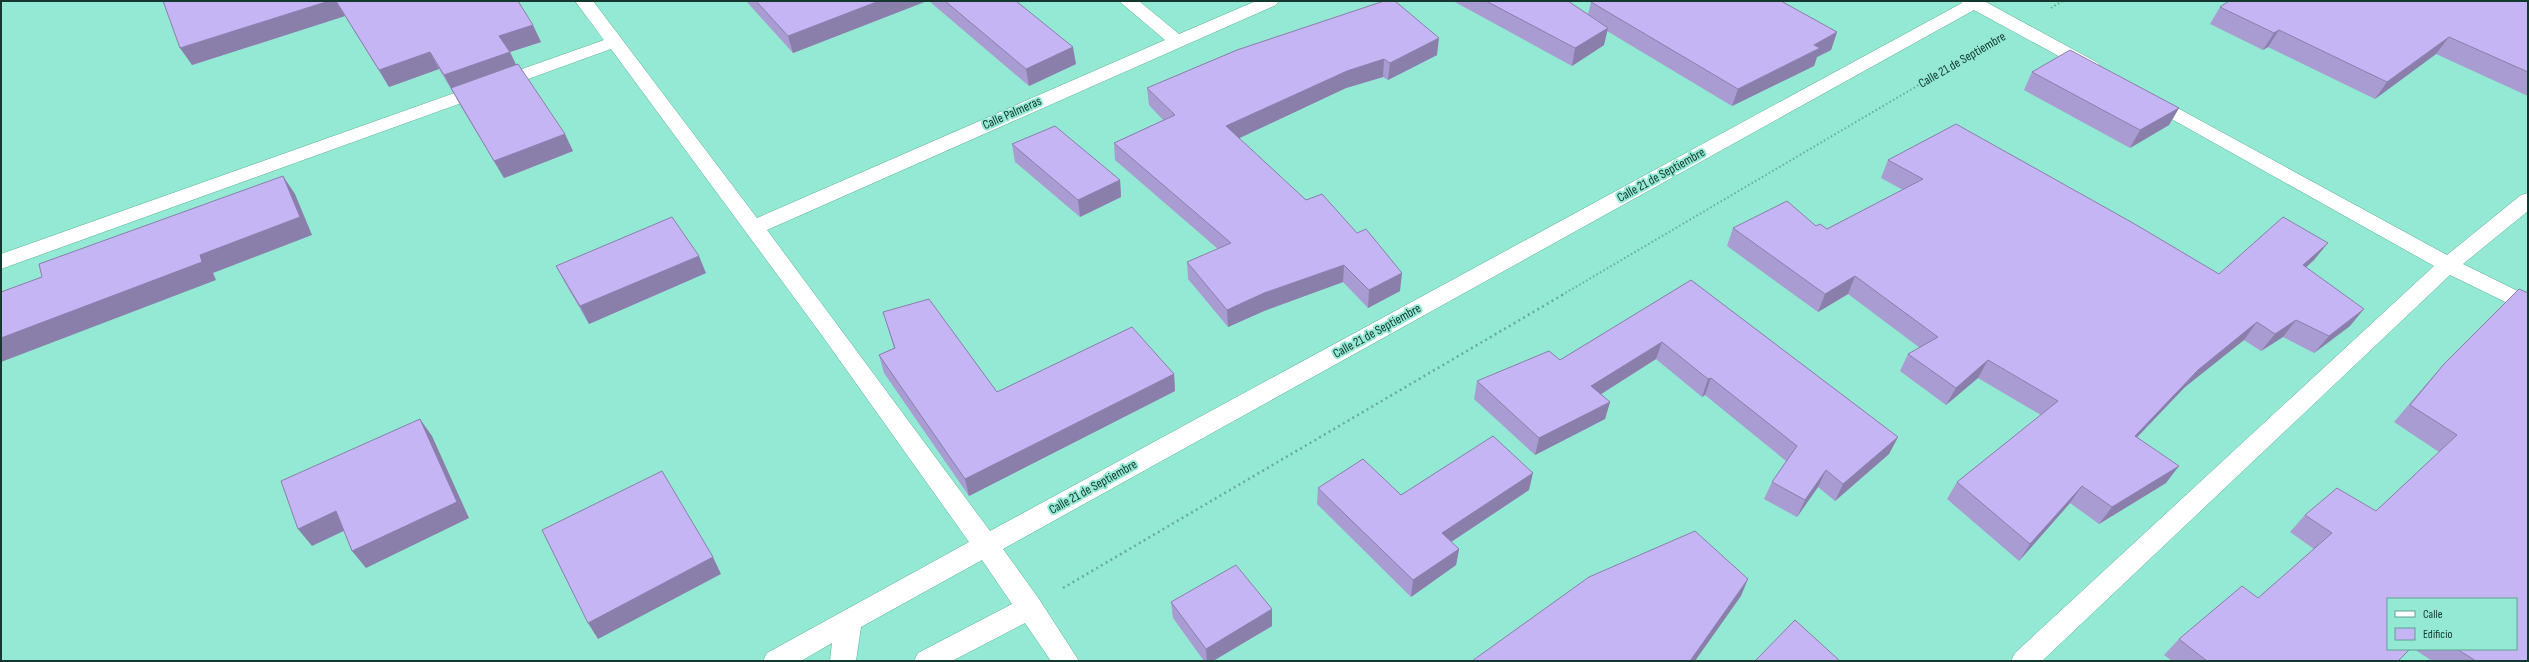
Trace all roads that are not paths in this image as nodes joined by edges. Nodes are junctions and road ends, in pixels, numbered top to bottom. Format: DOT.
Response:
graph roads {
  1 [pos="584,1"];
  2 [pos="1128,1"];
  3 [pos="1270,1"];
  4 [pos="1974,2"];
  5 [pos="1177,41"];
  6 [pos="615,42"];
  7 [pos="2109,76"];
  8 [pos="2137,91"];
  9 [pos="2528,200"];
  10 [pos="755,227"];
  11 [pos="1,262"];
  12 [pos="2448,265"];
  13 [pos="2528,305"];
  14 [pos="987,545"];
  15 [pos="1030,607"];
  16 [pos="849,621"];
  17 [pos="776,661"];
  18 [pos="843,661"];
  19 [pos="927,661"];
  20 [pos="1066,661"];
  21 [pos="2024,661"];
  1 -- 6 [label="street"];
  2 -- 5 [label="street"];
  3 -- 5 [label="street, Calle Palmeras"];
  4 -- 7 [label="street"];
  4 -- 14 [label="street, Calle 21 de Septiembre"];
  5 -- 10 [label="street, Calle Palmeras"];
  6 -- 10 [label="street"];
  6 -- 11 [label="street"];
  8 -- 12 [label="street"];
  9 -- 12 [label="street"];
  10 -- 14 [label="street"];
  12 -- 13 [label="street"];
  12 -- 21 [label="street"];
  14 -- 15 [label="street"];
  14 -- 16 [label="street, Calle 21 de Septiembre"];
  15 -- 19 [label="street"];
  15 -- 20 [label="street"];
  16 -- 17 [label="street, Calle 21 de Septiembre"];
  16 -- 18 [label="street"];
}
